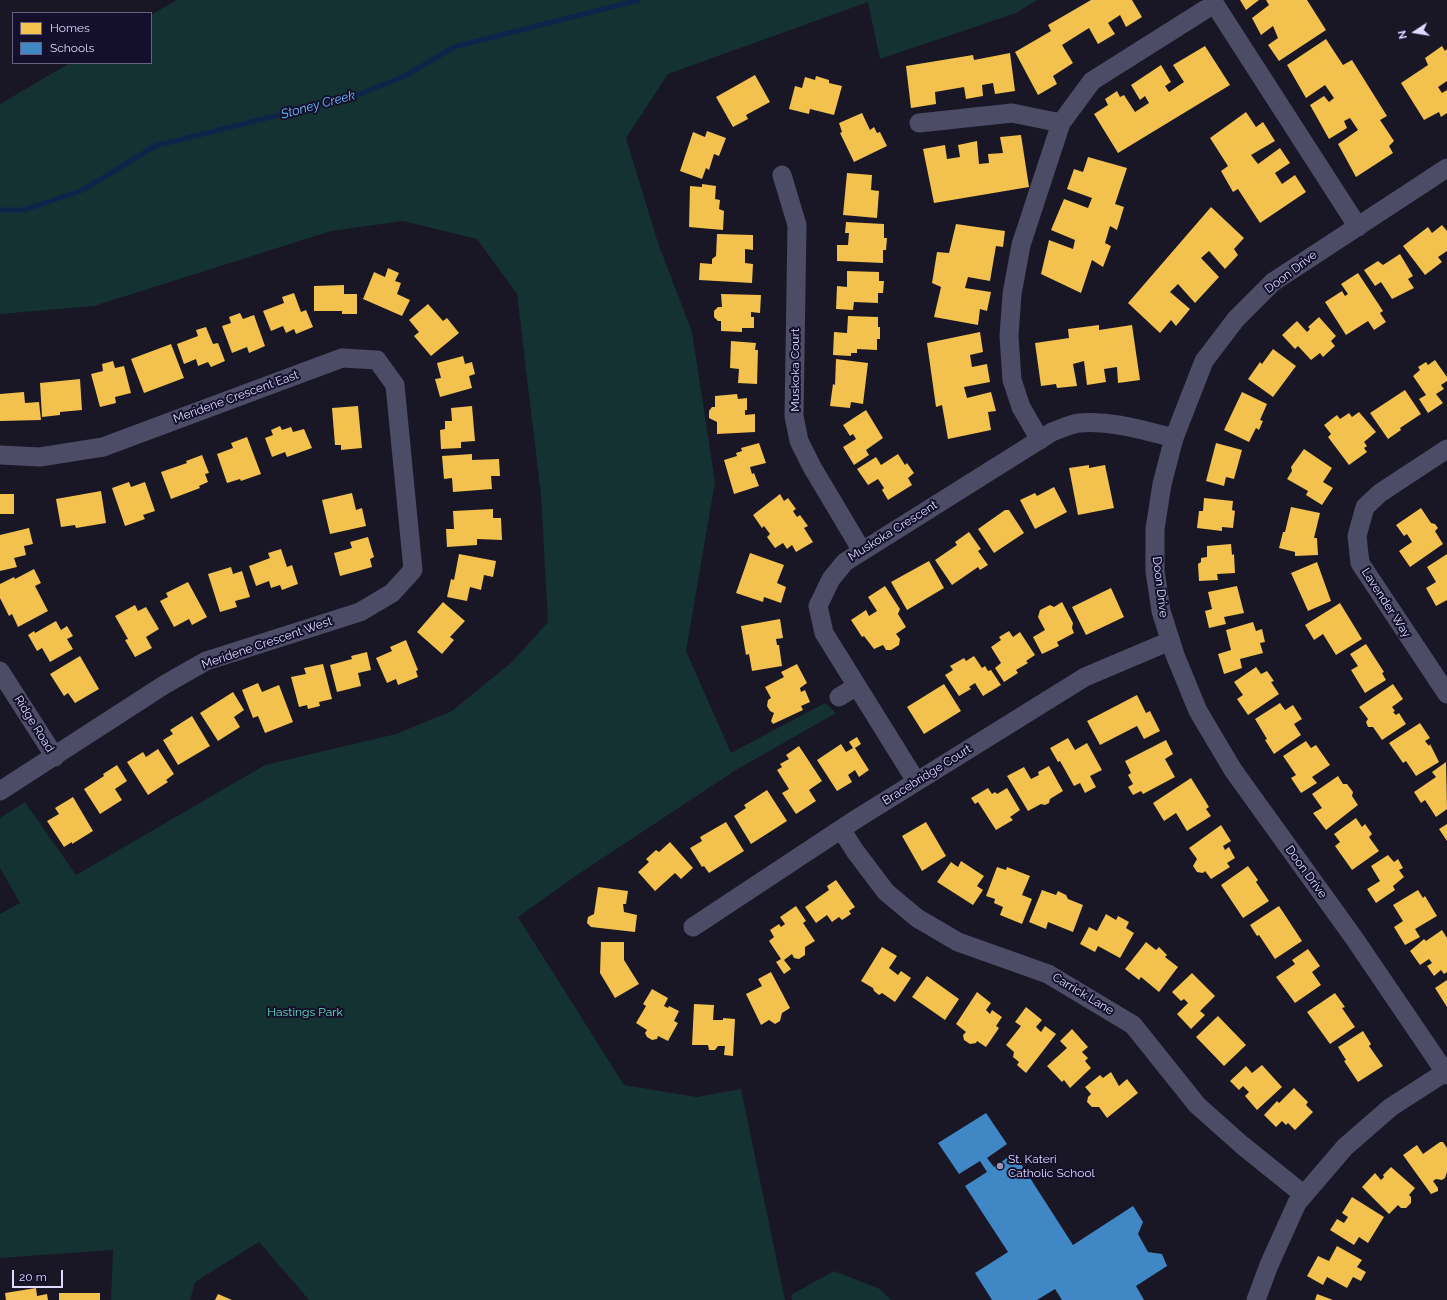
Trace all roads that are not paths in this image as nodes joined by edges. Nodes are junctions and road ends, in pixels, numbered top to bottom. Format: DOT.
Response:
graph roads {
  1 [pos="1213,2"];
  2 [pos="919,123"];
  3 [pos="1061,123"];
  4 [pos="1447,168"];
  5 [pos="782,175"];
  6 [pos="1358,226"];
  7 [pos="1174,438"];
  8 [pos="1040,440"];
  9 [pos="1447,449"];
  10 [pos="401,453"];
  11 [pos="0,455"];
  12 [pos="862,551"];
  13 [pos="1170,642"];
  14 [pos="0,671"];
  15 [pos="857,686"];
  16 [pos="1447,694"];
  17 [pos="839,697"];
  18 [pos="55,757"];
  19 [pos="916,781"];
  20 [pos="0,791"];
  21 [pos="841,829"];
  22 [pos="693,927"];
  23 [pos="1446,1073"];
  24 [pos="1304,1195"];
  25 [pos="1256,1300"];
  1 -- 3 [label="street"];
  1 -- 6 [label="street"];
  2 -- 3 [label="street"];
  3 -- 8 [label="street"];
  4 -- 6 [label="street, Doon Drive"];
  5 -- 12 [label="street, Muskoka Court"];
  6 -- 7 [label="street, Doon Drive"];
  7 -- 8 [label="street, Muskoka Crescent"];
  7 -- 13 [label="street, Doon Drive"];
  8 -- 12 [label="street, Muskoka Crescent"];
  9 -- 16 [label="street, Lavender Way"];
  10 -- 11 [label="street, Meridene Crescent East"];
  10 -- 18 [label="street, Meridene Crescent West"];
  12 -- 15 [label="street, Muskoka Crescent"];
  13 -- 19 [label="street, Bracebridge Court"];
  13 -- 23 [label="street, Doon Drive"];
  14 -- 18 [label="street, Ridge Road"];
  15 -- 17 [label="street"];
  15 -- 19 [label="street, Muskoka Crescent"];
  18 -- 20 [label="street, Meridene Crescent West"];
  19 -- 21 [label="street, Bracebridge Court"];
  21 -- 22 [label="street, Bracebridge Court"];
  21 -- 24 [label="street, Carrick Lane"];
  23 -- 24 [label="street"];
  24 -- 25 [label="street"];
}
